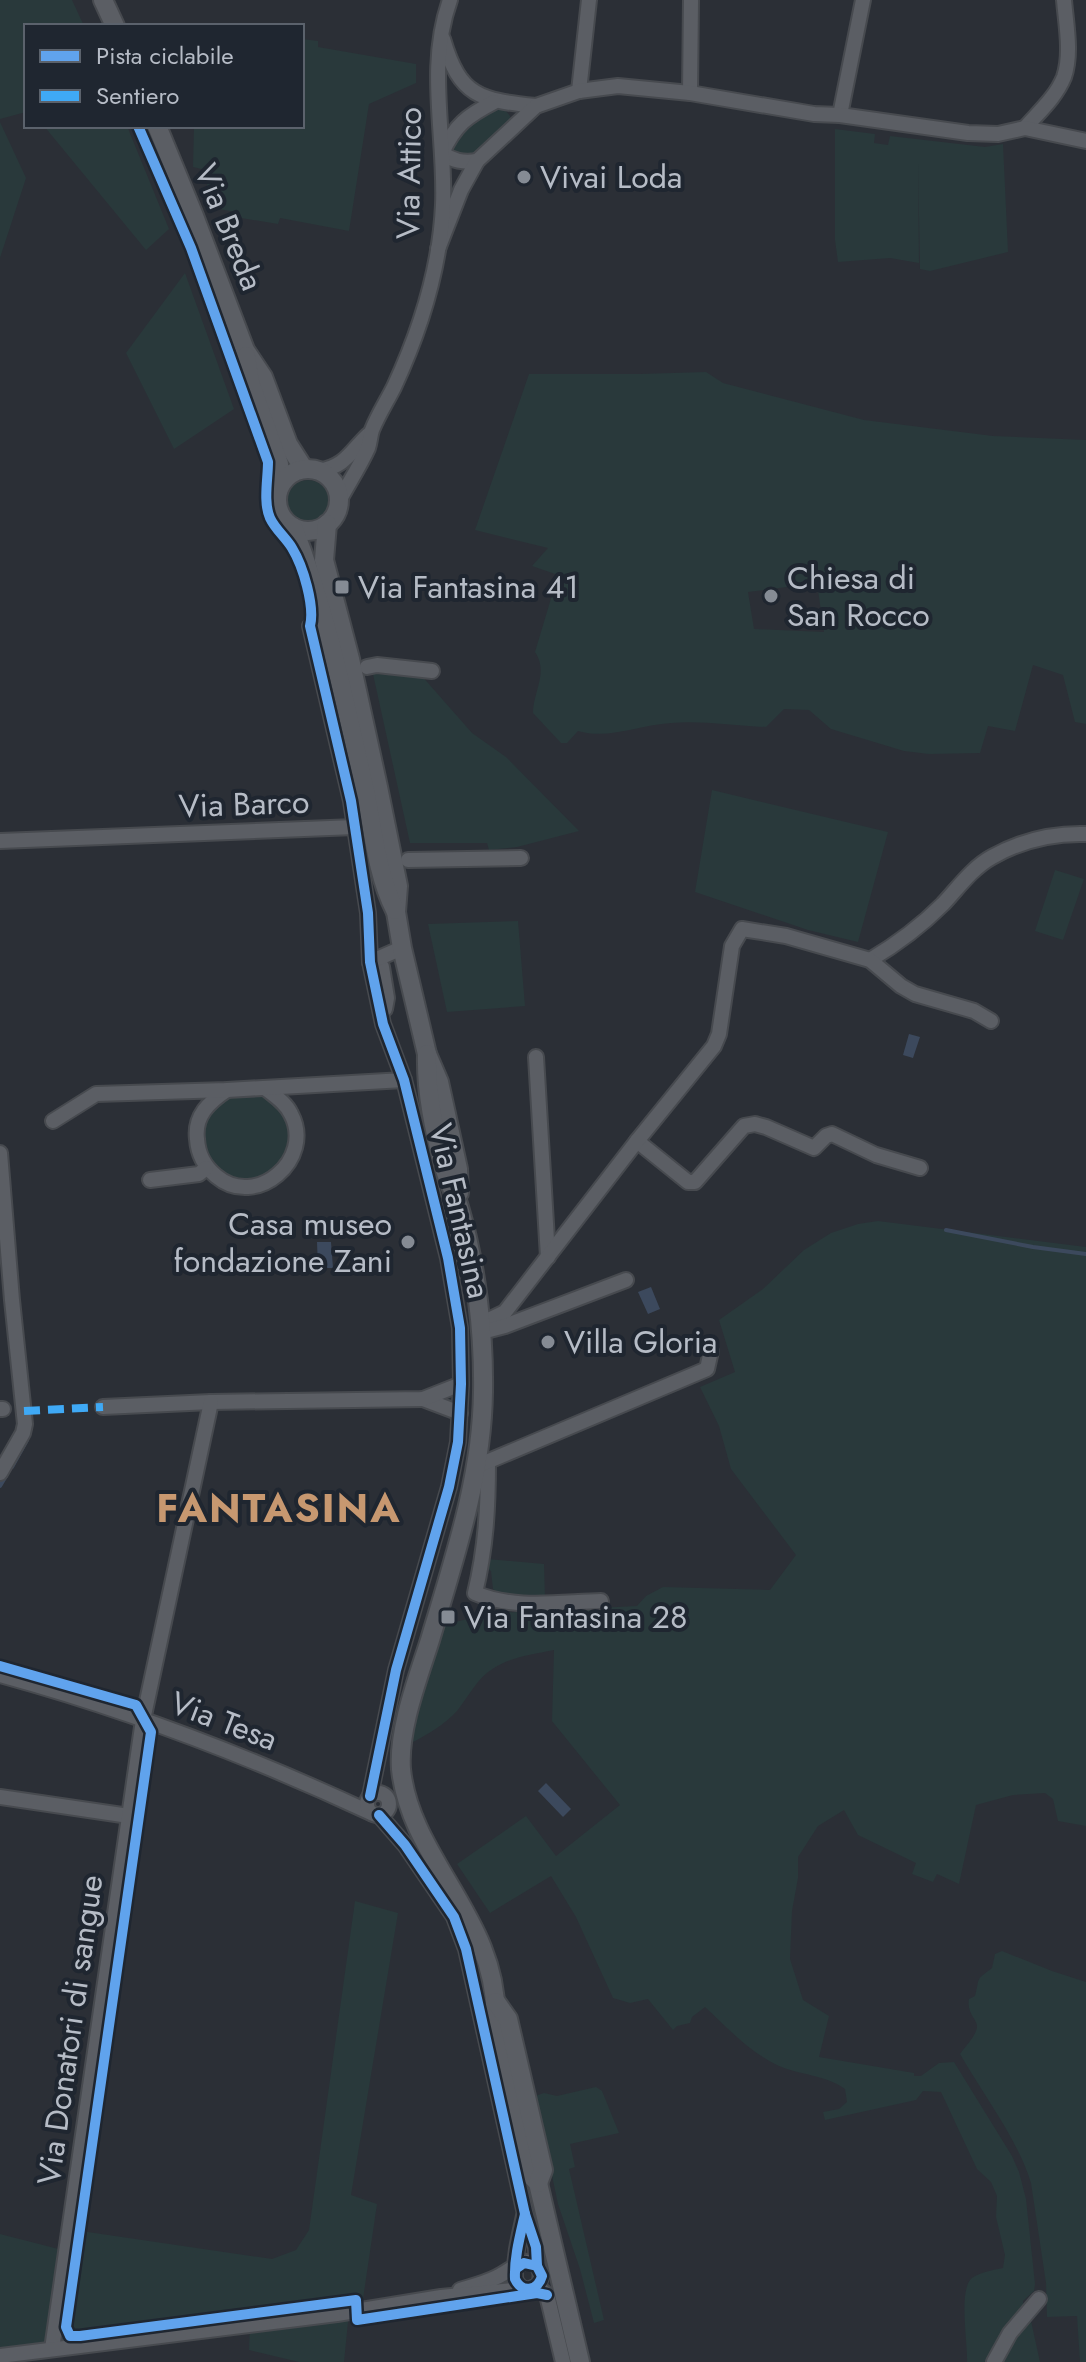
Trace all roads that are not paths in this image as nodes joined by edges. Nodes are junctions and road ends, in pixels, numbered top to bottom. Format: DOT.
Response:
graph roads {
  1 [pos="103,0"];
  2 [pos="450,0"];
  3 [pos="589,0"];
  4 [pos="691,0"];
  5 [pos="863,0"];
  6 [pos="1064,0"];
  7 [pos="114,24"];
  8 [pos="441,32"];
  9 [pos="579,91"];
  10 [pos="690,93"];
  11 [pos="494,102"];
  12 [pos="536,106"];
  13 [pos="840,115"];
  14 [pos="158,128"];
  15 [pos="1025,128"];
  16 [pos="1086,141"];
  17 [pos="442,153"];
  18 [pos="477,161"];
  19 [pos="438,249"];
  20 [pos="245,350"];
  21 [pos="372,432"];
  22 [pos="311,470"];
  23 [pos="279,488"];
  24 [pos="339,501"];
  25 [pos="327,524"];
  26 [pos="293,527"];
  27 [pos="310,626"];
  28 [pos="367,667"];
  29 [pos="432,671"];
  30 [pos="355,827"];
  31 [pos="1086,834"];
  32 [pos="0,841"];
  33 [pos="521,858"];
  34 [pos="408,860"];
  35 [pos="396,912"];
  36 [pos="402,948"];
  37 [pos="870,960"];
  38 [pos="370,962"];
  39 [pos="408,972"];
  40 [pos="386,985"];
  41 [pos="991,1021"];
  42 [pos="383,1024"];
  43 [pos="536,1057"];
  44 [pos="404,1080"];
  45 [pos="265,1088"];
  46 [pos="227,1090"];
  47 [pos="53,1121"];
  48 [pos="637,1141"];
  49 [pos="0,1153"];
  50 [pos="206,1168"];
  51 [pos="920,1168"];
  52 [pos="150,1180"];
  53 [pos="548,1257"];
  54 [pos="626,1280"];
  55 [pos="482,1328"];
  56 [pos="711,1351"];
  57 [pos="461,1384"];
  58 [pos="423,1399"];
  59 [pos="211,1402"];
  60 [pos="103,1407"];
  61 [pos="460,1413"];
  62 [pos="482,1464"];
  63 [pos="0,1473"];
  64 [pos="601,1601"];
  65 [pos="0,1675"];
  66 [pos="143,1720"];
  67 [pos="0,1797"];
  68 [pos="377,1804"];
  69 [pos="129,1816"];
  70 [pos="525,2214"];
  71 [pos="544,2265"];
  72 [pos="517,2268"];
  73 [pos="561,2282"];
  74 [pos="533,2286"];
  75 [pos="441,2297"];
  76 [pos="1039,2299"];
  77 [pos="52,2349"];
  78 [pos="0,2356"];
  79 [pos="576,2362"];
  80 [pos="994,2362"];
  1 -- 7 [label="street"];
  2 -- 8 [label="street, Via Attico"];
  3 -- 9 [label="street"];
  4 -- 10 [label="street"];
  5 -- 13 [label="street"];
  6 -- 15 [label="street"];
  8 -- 11 [label="street"];
  8 -- 17 [label="street, Via Attico"];
  9 -- 10 [label="street"];
  9 -- 12 [label="street"];
  10 -- 13 [label="street"];
  11 -- 12 [label="street"];
  11 -- 17 [label="street"];
  12 -- 18 [label="street"];
  13 -- 15 [label="street"];
  14 -- 20 [label="street, Via Breda"];
  15 -- 16 [label="street"];
  17 -- 18 [label="street"];
  17 -- 19 [label="street, Via Attico"];
  18 -- 19 [label="street"];
  19 -- 21 [label="street, Via Attico"];
  20 -- 22 [label="street, Via Breda"];
  20 -- 23 [label="street, Via Breda"];
  21 -- 22 [label="street, Via Attico"];
  21 -- 24 [label="street, Via Attico"];
  22 -- 23 [label="street"];
  22 -- 24 [label="street, Via Breda"];
  23 -- 26 [label="street, Via Breda"];
  24 -- 25 [label="street"];
  25 -- 26 [label="street"];
  25 -- 35 [label="street, Via Fantasina"];
  26 -- 35 [label="street, Via Fantasina"];
  27 -- 30 [label="street"];
  28 -- 29 [label="street"];
  30 -- 32 [label="street, Via Barco"];
  30 -- 38 [label="street, Via Barco"];
  31 -- 37 [label="street"];
  33 -- 34 [label="street"];
  35 -- 36 [label="street, Via Fantasina"];
  36 -- 38 [label="street"];
  36 -- 39 [label="street, Via Fantasina"];
  37 -- 41 [label="street"];
  37 -- 48 [label="street"];
  38 -- 40 [label="street"];
  38 -- 42 [label="street, Via Fantasina"];
  39 -- 40 [label="street"];
  39 -- 55 [label="street, Via Fantasina"];
  40 -- 42 [label="street, Via Fantasina"];
  42 -- 44 [label="street, Via Fantasina"];
  43 -- 53 [label="street"];
  44 -- 45 [label="street"];
  44 -- 57 [label="street, Via Fantasina"];
  45 -- 46 [label="street"];
  45 -- 50 [label="street"];
  46 -- 47 [label="street"];
  46 -- 50 [label="street"];
  48 -- 51 [label="street"];
  48 -- 53 [label="street"];
  49 -- 63 [label="street"];
  50 -- 52 [label="street"];
  53 -- 55 [label="street"];
  54 -- 55 [label="street"];
  55 -- 62 [label="street, Via Fantasina"];
  56 -- 62 [label="street"];
  57 -- 58 [label="street"];
  57 -- 61 [label="street, Via Fantasina"];
  58 -- 59 [label="street"];
  58 -- 61 [label="street"];
  59 -- 60 [label="street"];
  59 -- 66 [label="street, Via Donatori di sangue"];
  61 -- 68 [label="street, Via Fantasina"];
  62 -- 64 [label="street"];
  62 -- 71 [label="street, Via Fantasina"];
  65 -- 66 [label="street, Via Tesa"];
  66 -- 68 [label="street, Via Tesa"];
  66 -- 69 [label="street, Via Donatori di sangue"];
  67 -- 69 [label="street"];
  68 -- 70 [label="street"];
  69 -- 77 [label="street, Via Donatori di sangue"];
  70 -- 71 [label="street"];
  70 -- 72 [label="street"];
  71 -- 72 [label="street"];
  71 -- 73 [label="street, Via Fantasina"];
  71 -- 74 [label="street"];
  72 -- 74 [label="street"];
  72 -- 75 [label="street"];
  73 -- 74 [label="street"];
  73 -- 79 [label="street, Via Fantasina"];
  74 -- 75 [label="street"];
  74 -- 79 [label="street"];
  75 -- 77 [label="street"];
  76 -- 80 [label="street"];
  77 -- 78 [label="street"];
}
